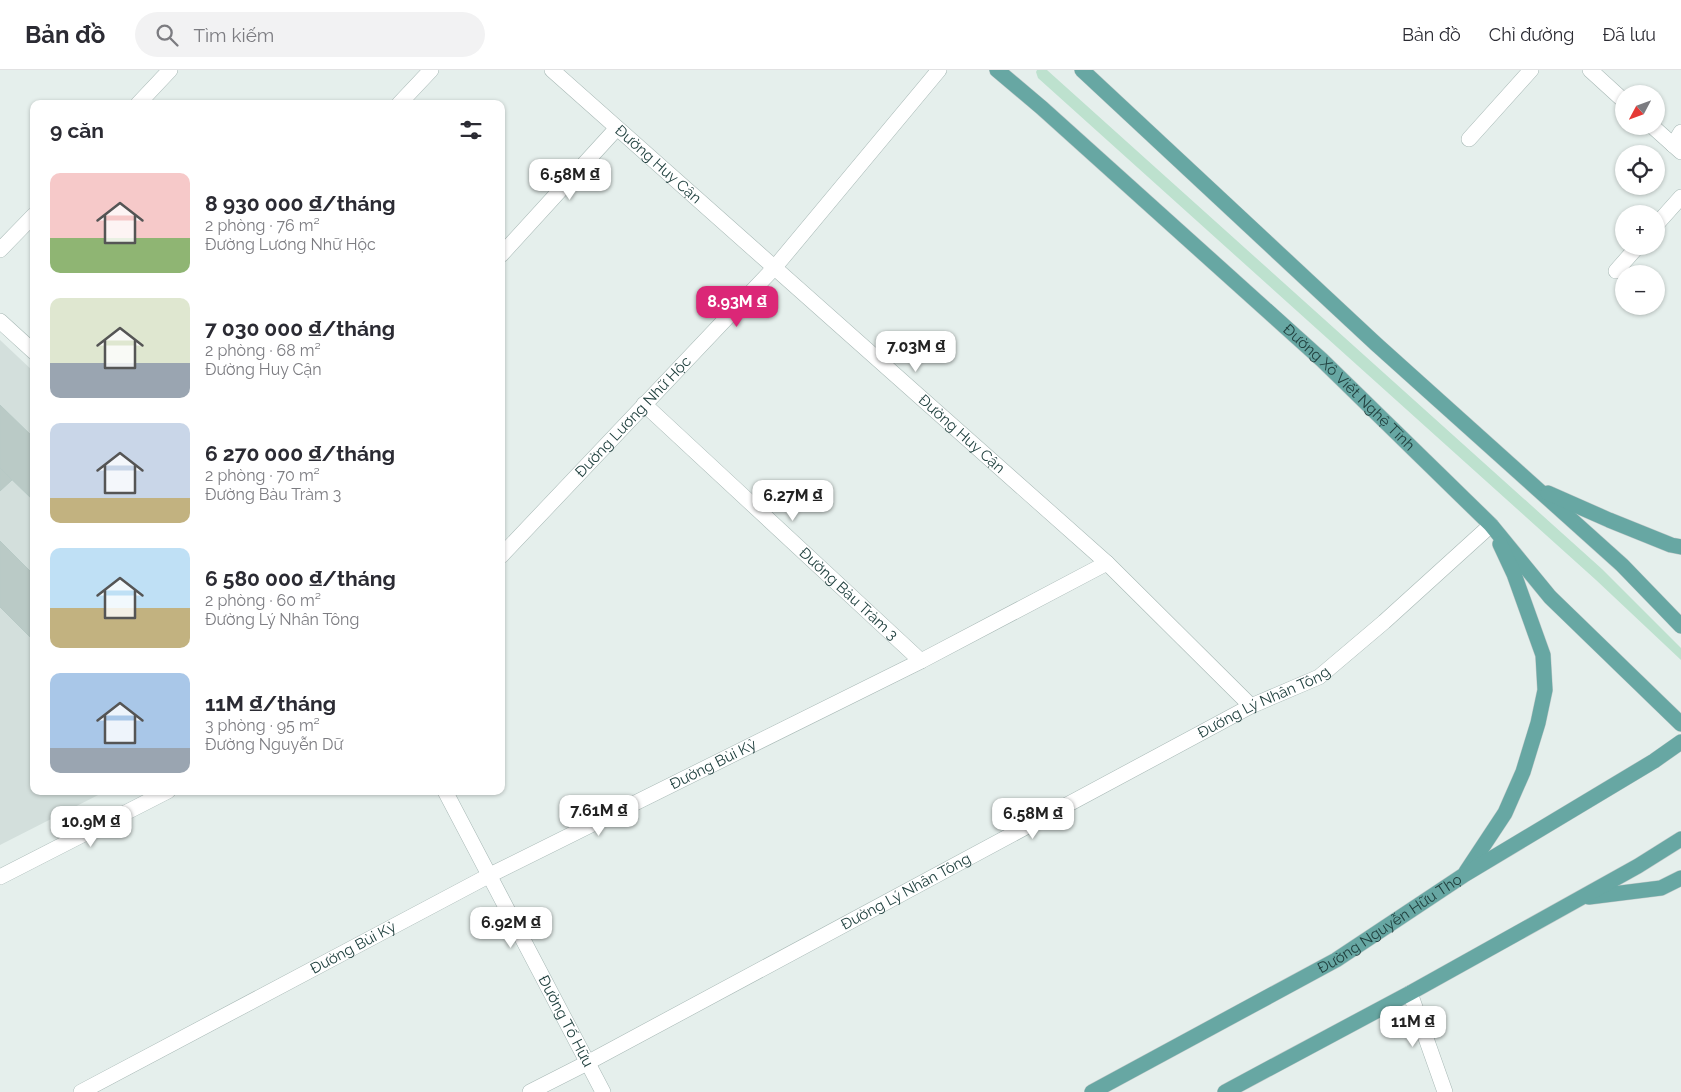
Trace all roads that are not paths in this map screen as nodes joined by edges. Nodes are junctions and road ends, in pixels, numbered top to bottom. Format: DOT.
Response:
graph roads {
  1 [pos="170,70"];
  2 [pos="431,70"];
  3 [pos="552,70"];
  4 [pos="939,70"];
  5 [pos="997,70"];
  6 [pos="1082,70"];
  7 [pos="1530,70"];
  8 [pos="1590,70"];
  9 [pos="1615,92"];
  10 [pos="142,100"];
  11 [pos="403,100"];
  12 [pos="617,128"];
  13 [pos="1665,134"];
  14 [pos="1469,139"];
  15 [pos="1678,143"];
  16 [pos="1681,198"];
  17 [pos="1665,215"];
  18 [pos="30,218"];
  19 [pos="0,250"];
  20 [pos="505,251"];
  21 [pos="1630,255"];
  22 [pos="1621,265"];
  23 [pos="775,267"];
  24 [pos="0,321"];
  25 [pos="30,348"];
  26 [pos="644,404"];
  27 [pos="1536,488"];
  28 [pos="1491,524"];
  29 [pos="1681,547"];
  30 [pos="505,552"];
  31 [pos="1108,563"];
  32 [pos="1681,626"];
  33 [pos="921,661"];
  34 [pos="1251,706"];
  35 [pos="1681,724"];
  36 [pos="1681,742"];
  37 [pos="160,795"];
  38 [pos="447,795"];
  39 [pos="1681,839"];
  40 [pos="490,875"];
  41 [pos="1464,875"];
  42 [pos="0,878"];
  43 [pos="1681,878"];
  44 [pos="1580,899"];
  45 [pos="1410,994"];
  46 [pos="587,1063"];
  47 [pos="81,1092"];
  48 [pos="530,1092"];
  49 [pos="603,1092"];
  50 [pos="1092,1092"];
  51 [pos="1226,1092"];
  52 [pos="1445,1092"];
  1 -- 10 [label="street"];
  2 -- 11 [label="street"];
  3 -- 12 [label="street, Đường Huy Cận"];
  4 -- 23 [label="street, Đường Lương Nhữ Hộc"];
  5 -- 28 [label="main road, Đường Xô Viết Nghệ Tĩnh"];
  6 -- 27 [label="main road"];
  7 -- 14 [label="street"];
  8 -- 9 [label="street"];
  12 -- 20 [label="street"];
  12 -- 23 [label="street, Đường Huy Cận"];
  13 -- 15 [label="street"];
  16 -- 17 [label="street"];
  18 -- 19 [label="street"];
  21 -- 22 [label="street"];
  23 -- 26 [label="street, Đường Lương Nhữ Hộc"];
  23 -- 31 [label="street, Đường Huy Cận"];
  24 -- 25 [label="street"];
  26 -- 30 [label="street, Đường Lương Nhữ Hộc"];
  26 -- 33 [label="street, Đường Bàu Tràm 3"];
  27 -- 29 [label="main road"];
  27 -- 32 [label="main road"];
  28 -- 34 [label="street, Đường Lý Nhân Tông"];
  28 -- 35 [label="main road, Đường Xô Viết Nghệ Tĩnh"];
  28 -- 41 [label="main road"];
  31 -- 33 [label="street, Đường Bùi Kỷ"];
  31 -- 34 [label="street, Đường Huy Cận"];
  33 -- 40 [label="street, Đường Bùi Kỷ"];
  34 -- 46 [label="street, Đường Lý Nhân Tông"];
  36 -- 41 [label="main road, Đường Nguyễn Hữu Thọ"];
  37 -- 42 [label="street"];
  38 -- 40 [label="street, Đường Tố Hữu"];
  39 -- 44 [label="main road"];
  40 -- 46 [label="street, Đường Tố Hữu"];
  40 -- 47 [label="street, Đường Bùi Kỷ"];
  41 -- 50 [label="main road, Đường Nguyễn Hữu Thọ"];
  43 -- 44 [label="main road"];
  44 -- 45 [label="main road"];
  45 -- 51 [label="main road"];
  45 -- 52 [label="street"];
  46 -- 48 [label="street, Đường Lý Nhân Tông"];
  46 -- 49 [label="street, Đường Tố Hữu"];
}
